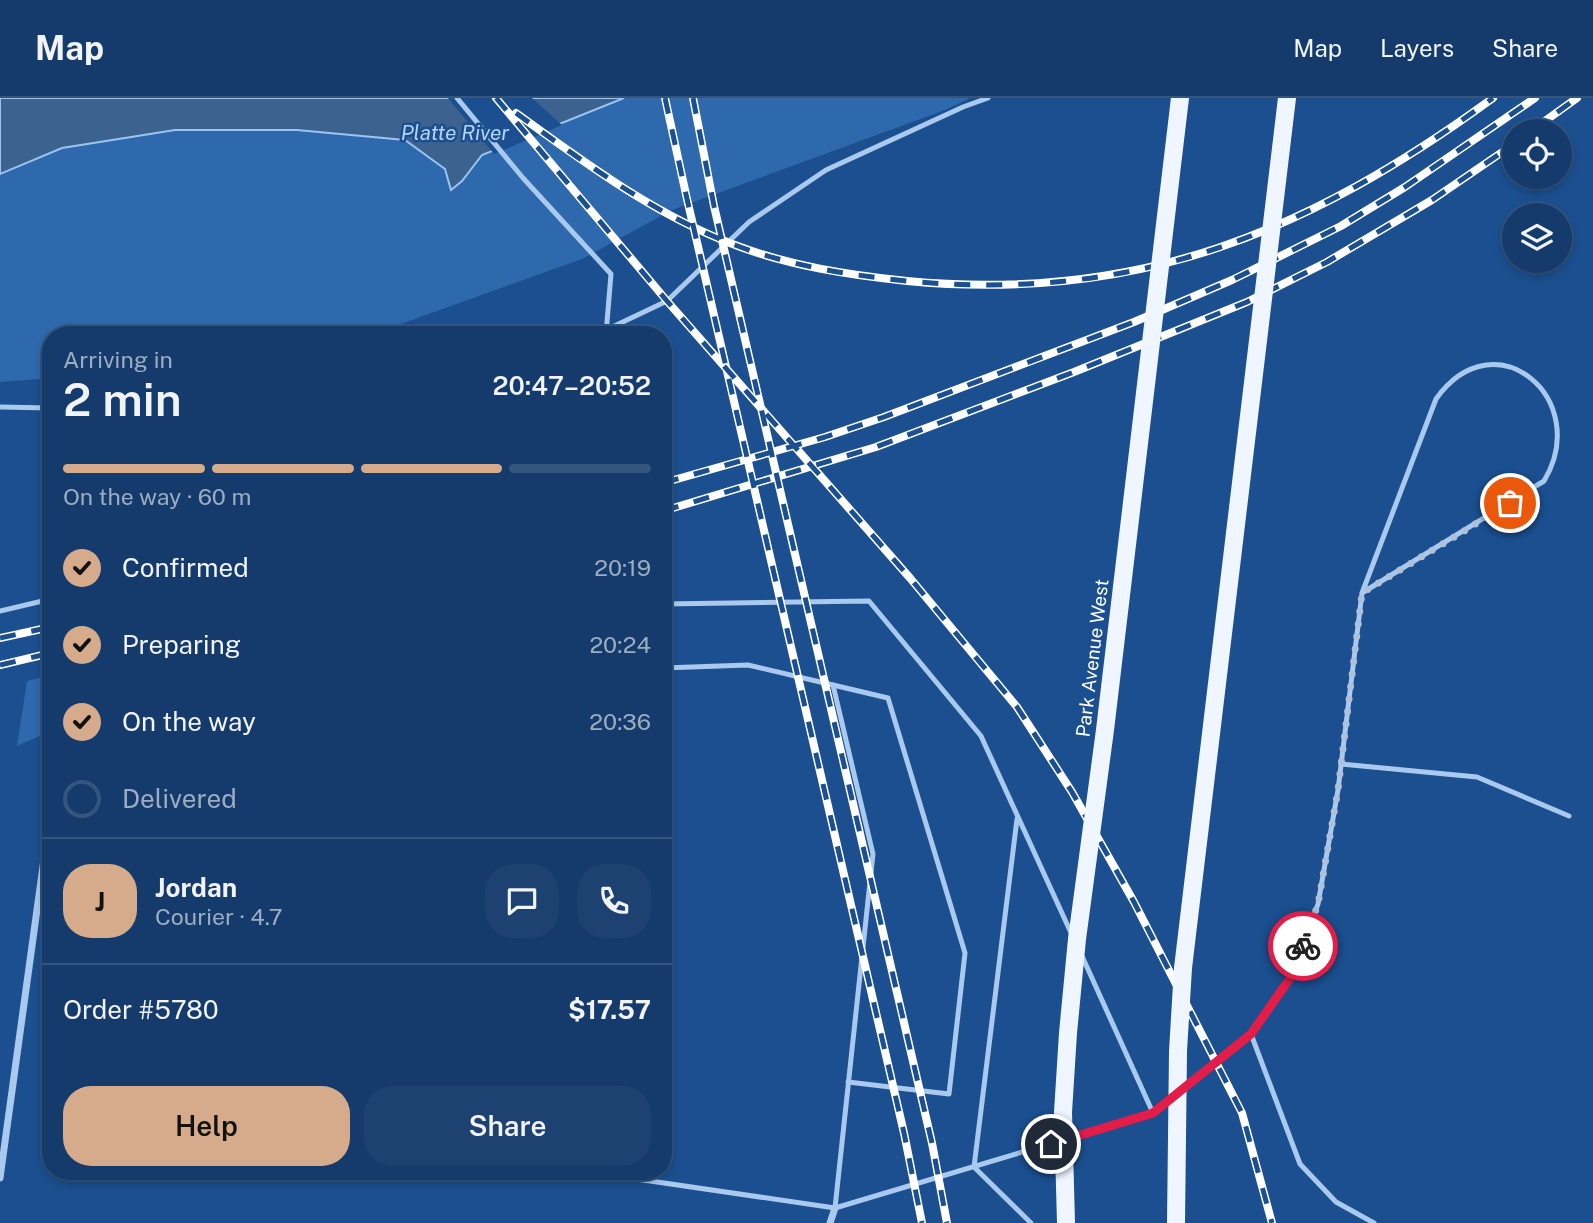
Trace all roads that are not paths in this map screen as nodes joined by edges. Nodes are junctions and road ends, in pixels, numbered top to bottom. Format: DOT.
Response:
graph roads {
  1 [pos="457,98"];
  2 [pos="988,98"];
  3 [pos="1180,98"];
  4 [pos="1287,98"];
  5 [pos="607,326"];
  6 [pos="619,326"];
  7 [pos="0,407"];
  8 [pos="42,408"];
  9 [pos="1362,593"];
  10 [pos="42,601"];
  11 [pos="672,604"];
  12 [pos="0,611"];
  13 [pos="672,668"];
  14 [pos="833,685"];
  15 [pos="1341,764"];
  16 [pos="1569,816"];
  17 [pos="1018,817"];
  18 [pos="42,872"];
  19 [pos="1251,1034"];
  20 [pos="848,1082"];
  21 [pos="1153,1113"];
  22 [pos="3,1134"];
  23 [pos="974,1167"];
  24 [pos="0,1178"];
  25 [pos="644,1180"];
  26 [pos="835,1208"];
  27 [pos="830,1223"];
  28 [pos="1031,1223"];
  29 [pos="1066,1223"];
  30 [pos="1176,1223"];
  31 [pos="1374,1223"];
  1 -- 5 [label="lane"];
  2 -- 6 [label="lane"];
  3 -- 29 [label="main road, Park Avenue West, bridge"];
  4 -- 30 [label="main road, bridge"];
  7 -- 8 [label="lane"];
  9 -- 9 [label="lane"];
  9 -- 15 [label="lane"];
  10 -- 12 [label="lane"];
  11 -- 17 [label="lane"];
  13 -- 14 [label="lane"];
  14 -- 20 [label="lane"];
  14 -- 20 [label="lane"];
  15 -- 16 [label="lane"];
  15 -- 19 [label="lane"];
  17 -- 21 [label="lane"];
  17 -- 23 [label="lane"];
  18 -- 22 [label="street"];
  19 -- 21 [label="lane"];
  19 -- 31 [label="lane"];
  20 -- 26 [label="lane"];
  21 -- 23 [label="lane"];
  22 -- 24 [label="street"];
  23 -- 26 [label="lane"];
  23 -- 28 [label="lane"];
  25 -- 26 [label="lane"];
  26 -- 27 [label="street"];
}
